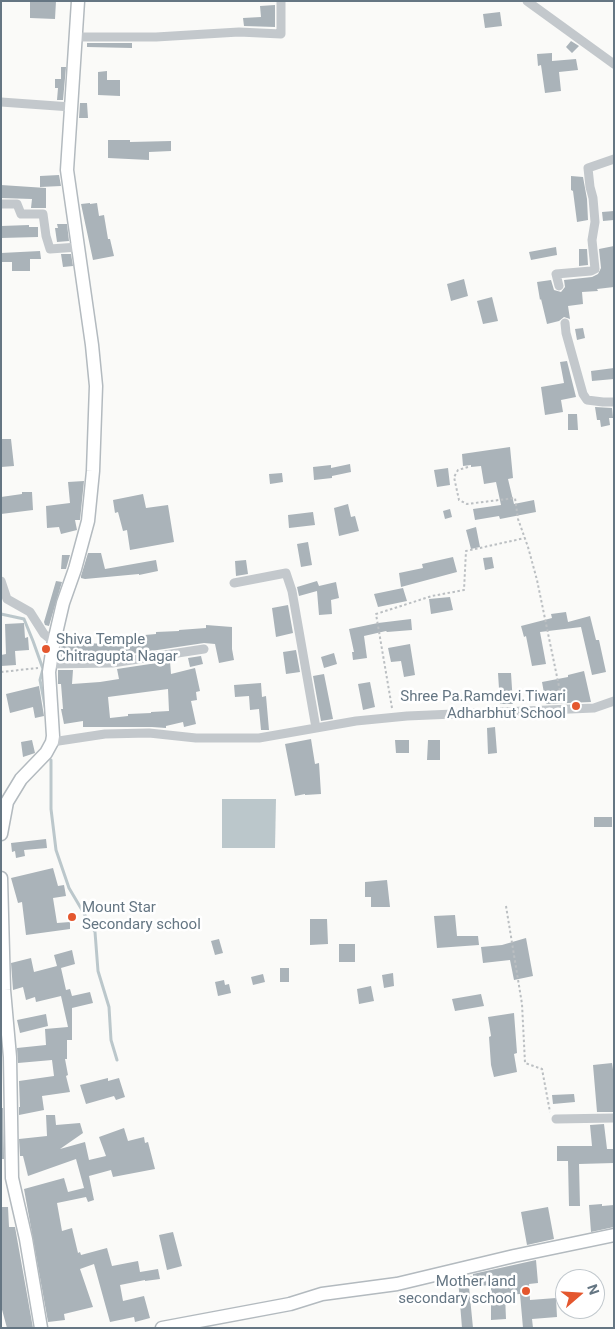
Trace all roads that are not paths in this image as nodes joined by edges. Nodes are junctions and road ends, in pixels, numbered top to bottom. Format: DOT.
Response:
graph roads {
  1 [pos="78,1"];
  2 [pos="281,1"];
  3 [pos="527,1"];
  4 [pos="76,37"];
  5 [pos="614,64"];
  6 [pos="1,102"];
  7 [pos="71,107"];
  8 [pos="614,159"];
  9 [pos="1,204"];
  10 [pos="78,247"];
  11 [pos="559,286"];
  12 [pos="565,323"];
  13 [pos="614,402"];
  14 [pos="1,581"];
  15 [pos="234,583"];
  16 [pos="54,642"];
  17 [pos="204,649"];
  18 [pos="45,666"];
  19 [pos="614,701"];
  20 [pos="316,728"];
  21 [pos="52,742"];
  22 [pos="1,834"];
  23 [pos="1,878"];
  24 [pos="2,961"];
  25 [pos="6,1058"];
  26 [pos="614,1118"];
  27 [pos="556,1119"];
  28 [pos="614,1235"];
  29 [pos="42,1328"];
  30 [pos="162,1328"];
  1 -- 4 [label="street"];
  2 -- 4 [label="street"];
  3 -- 5 [label="street"];
  4 -- 7 [label="street"];
  6 -- 7 [label="street"];
  7 -- 10 [label="street"];
  8 -- 11 [label="street"];
  9 -- 10 [label="street"];
  10 -- 16 [label="street"];
  12 -- 13 [label="street"];
  14 -- 16 [label="street"];
  15 -- 20 [label="street"];
  16 -- 18 [label="street"];
  17 -- 18 [label="street"];
  18 -- 21 [label="street"];
  19 -- 20 [label="street"];
  20 -- 21 [label="street"];
  21 -- 22 [label="street"];
  23 -- 24 [label="street"];
  24 -- 25 [label="street"];
  25 -- 29 [label="street"];
  26 -- 27 [label="street"];
  28 -- 30 [label="street"];
}
